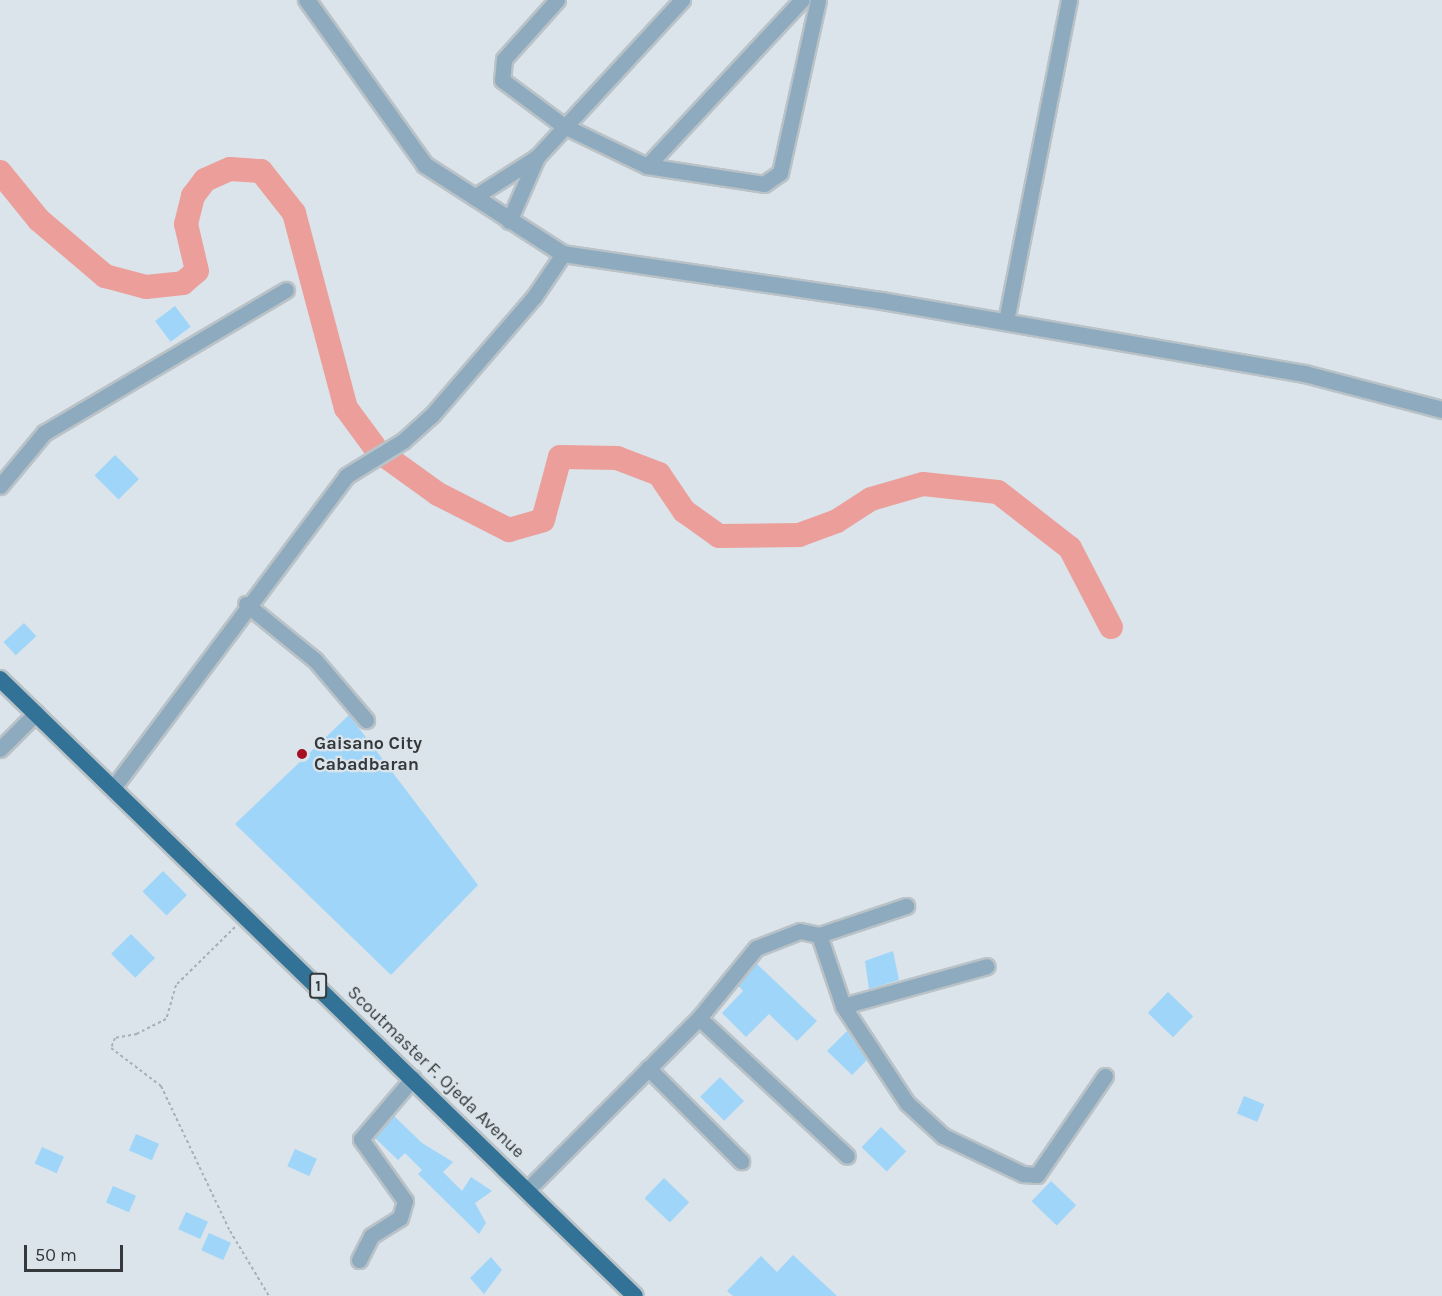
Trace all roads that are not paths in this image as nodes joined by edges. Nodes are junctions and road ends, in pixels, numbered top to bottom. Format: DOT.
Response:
graph roads {
  1 [pos="307,0"];
  2 [pos="557,0"];
  3 [pos="682,0"];
  4 [pos="802,0"];
  5 [pos="818,0"];
  6 [pos="1069,0"];
  7 [pos="564,126"];
  8 [pos="537,157"];
  9 [pos="646,166"];
  10 [pos="474,197"];
  11 [pos="509,221"];
  12 [pos="563,254"];
  13 [pos="286,290"];
  14 [pos="1006,321"];
  15 [pos="1442,410"];
  16 [pos="0,486"];
  17 [pos="246,604"];
  18 [pos="0,679"];
  19 [pos="36,713"];
  20 [pos="366,720"];
  21 [pos="0,749"];
  22 [pos="113,788"];
  23 [pos="906,906"];
  24 [pos="819,935"];
  25 [pos="987,966"];
  26 [pos="843,1006"];
  27 [pos="699,1018"];
  28 [pos="648,1068"];
  29 [pos="1105,1076"];
  30 [pos="414,1078"];
  31 [pos="847,1156"];
  32 [pos="741,1161"];
  33 [pos="528,1189"];
  34 [pos="359,1260"];
  35 [pos="635,1296"];
  1 -- 10 [label="street"];
  2 -- 7 [label="street"];
  3 -- 7 [label="street"];
  4 -- 9 [label="street"];
  5 -- 9 [label="street"];
  6 -- 14 [label="street"];
  7 -- 8 [label="street"];
  7 -- 9 [label="street"];
  8 -- 10 [label="street"];
  8 -- 11 [label="street"];
  10 -- 11 [label="street"];
  11 -- 12 [label="street"];
  12 -- 14 [label="street"];
  12 -- 17 [label="street"];
  13 -- 16 [label="street"];
  14 -- 15 [label="street"];
  17 -- 20 [label="street"];
  17 -- 22 [label="street"];
  18 -- 19 [label="highway, Scoutmaster F. Ojeda Avenue / 1"];
  19 -- 21 [label="street"];
  19 -- 22 [label="highway, Scoutmaster F. Ojeda Avenue / 1"];
  22 -- 30 [label="highway, Scoutmaster F. Ojeda Avenue / 1"];
  23 -- 24 [label="street"];
  24 -- 26 [label="street"];
  24 -- 27 [label="street"];
  25 -- 26 [label="street"];
  26 -- 29 [label="street"];
  27 -- 28 [label="street"];
  27 -- 31 [label="street"];
  28 -- 32 [label="street"];
  28 -- 33 [label="street"];
  30 -- 33 [label="highway, Scoutmaster F. Ojeda Avenue / 1"];
  30 -- 34 [label="street"];
  33 -- 35 [label="highway, Scoutmaster F. Ojeda Avenue / 1"];
}
